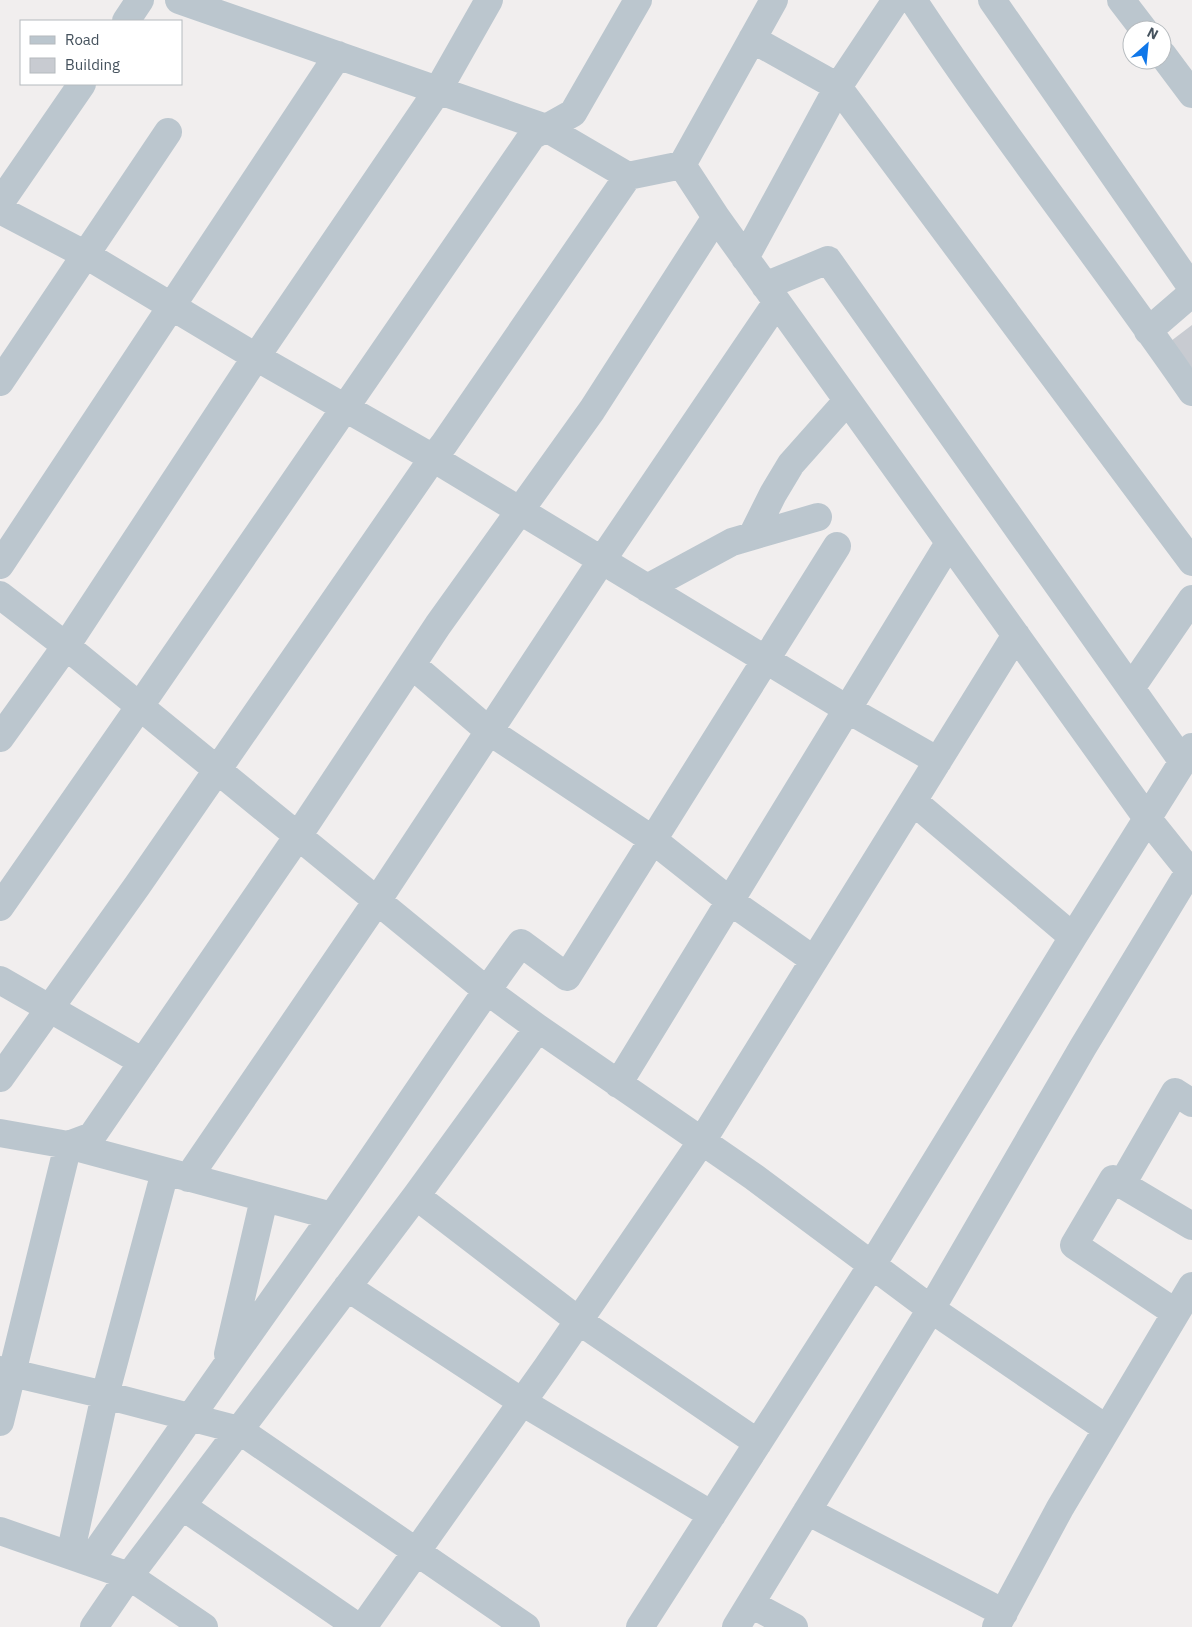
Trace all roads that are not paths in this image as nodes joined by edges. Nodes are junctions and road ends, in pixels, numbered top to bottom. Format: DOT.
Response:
graph roads {
  1 [pos="140,0"];
  2 [pos="178,0"];
  3 [pos="489,0"];
  4 [pos="638,0"];
  5 [pos="774,0"];
  6 [pos="896,0"];
  7 [pos="913,0"];
  8 [pos="992,0"];
  9 [pos="1121,0"];
  10 [pos="225,7"];
  11 [pos="127,20"];
  12 [pos="1136,20"];
  13 [pos="752,39"];
  14 [pos="338,55"];
  15 [pos="1172,67"];
  16 [pos="81,85"];
  17 [pos="838,87"];
  18 [pos="438,90"];
  19 [pos="1192,94"];
  20 [pos="546,128"];
  21 [pos="168,132"];
  22 [pos="682,165"];
  23 [pos="628,176"];
  24 [pos="0,203"];
  25 [pos="0,210"];
  26 [pos="716,217"];
  27 [pos="86,254"];
  28 [pos="745,258"];
  29 [pos="1192,288"];
  30 [pos="1192,293"];
  31 [pos="771,294"];
  32 [pos="172,305"];
  33 [pos="1148,331"];
  34 [pos="256,357"];
  35 [pos="0,382"];
  36 [pos="1192,392"];
  37 [pos="847,401"];
  38 [pos="346,407"];
  39 [pos="433,458"];
  40 [pos="520,510"];
  41 [pos="818,517"];
  42 [pos="752,536"];
  43 [pos="949,543"];
  44 [pos="837,546"];
  45 [pos="602,560"];
  46 [pos="1192,562"];
  47 [pos="0,564"];
  48 [pos="646,588"];
  49 [pos="0,596"];
  50 [pos="1192,599"];
  51 [pos="1016,635"];
  52 [pos="66,646"];
  53 [pos="766,660"];
  54 [pos="412,665"];
  55 [pos="1131,688"];
  56 [pos="140,707"];
  57 [pos="847,709"];
  58 [pos="489,731"];
  59 [pos="0,738"];
  60 [pos="1187,754"];
  61 [pos="938,761"];
  62 [pos="217,770"];
  63 [pos="913,801"];
  64 [pos="1147,818"];
  65 [pos="298,836"];
  66 [pos="652,840"];
  67 [pos="1191,871"];
  68 [pos="377,901"];
  69 [pos="730,901"];
  70 [pos="0,908"];
  71 [pos="1073,937"];
  72 [pos="814,960"];
  73 [pos="0,980"];
  74 [pos="486,990"];
  75 [pos="49,1009"];
  76 [pos="538,1028"];
  77 [pos="143,1062"];
  78 [pos="0,1078"];
  79 [pos="618,1084"];
  80 [pos="1192,1103"];
  81 [pos="0,1133"];
  82 [pos="702,1141"];
  83 [pos="68,1145"];
  84 [pos="176,1175"];
  85 [pos="1122,1184"];
  86 [pos="416,1196"];
  87 [pos="264,1199"];
  88 [pos="332,1216"];
  89 [pos="1192,1226"];
  90 [pos="872,1265"];
  91 [pos="1192,1286"];
  92 [pos="347,1287"];
  93 [pos="931,1309"];
  94 [pos="1176,1313"];
  95 [pos="579,1321"];
  96 [pos="226,1365"];
  97 [pos="6,1372"];
  98 [pos="105,1396"];
  99 [pos="522,1402"];
  100 [pos="189,1417"];
  101 [pos="0,1422"];
  102 [pos="1107,1429"];
  103 [pos="239,1430"];
  104 [pos="758,1443"];
  105 [pos="182,1506"];
  106 [pos="807,1511"];
  107 [pos="712,1515"];
  108 [pos="0,1531"];
  109 [pos="416,1552"];
  110 [pos="80,1559"];
  111 [pos="129,1576"];
  112 [pos="751,1604"];
  113 [pos="1000,1620"];
  114 [pos="94,1627"];
  115 [pos="204,1627"];
  116 [pos="358,1627"];
  117 [pos="363,1627"];
  118 [pos="526,1627"];
  119 [pos="640,1627"];
  120 [pos="736,1627"];
  121 [pos="794,1627"];
  1 -- 11 [label="street"];
  2 -- 10 [label="street"];
  3 -- 18 [label="street"];
  4 -- 20 [label="street"];
  5 -- 13 [label="street"];
  6 -- 17 [label="street"];
  7 -- 33 [label="street"];
  8 -- 29 [label="street"];
  9 -- 12 [label="street"];
  10 -- 14 [label="street"];
  13 -- 17 [label="street"];
  13 -- 22 [label="street"];
  14 -- 18 [label="street"];
  14 -- 32 [label="street"];
  15 -- 19 [label="street"];
  16 -- 24 [label="street"];
  17 -- 28 [label="street"];
  17 -- 46 [label="street"];
  18 -- 20 [label="street"];
  18 -- 34 [label="street"];
  20 -- 23 [label="street"];
  20 -- 38 [label="street"];
  21 -- 27 [label="street"];
  22 -- 23 [label="street"];
  22 -- 26 [label="street"];
  23 -- 39 [label="street"];
  25 -- 27 [label="street"];
  26 -- 28 [label="street"];
  26 -- 40 [label="street"];
  27 -- 32 [label="street"];
  27 -- 35 [label="street"];
  28 -- 31 [label="street"];
  30 -- 33 [label="street"];
  31 -- 37 [label="street"];
  31 -- 45 [label="street"];
  31 -- 55 [label="street"];
  32 -- 34 [label="street"];
  32 -- 47 [label="street"];
  33 -- 36 [label="street"];
  34 -- 38 [label="street"];
  34 -- 52 [label="street"];
  37 -- 42 [label="street"];
  37 -- 43 [label="street"];
  38 -- 39 [label="street"];
  38 -- 56 [label="street"];
  39 -- 40 [label="street"];
  39 -- 62 [label="street"];
  40 -- 45 [label="street"];
  40 -- 54 [label="street"];
  41 -- 42 [label="street"];
  42 -- 48 [label="street"];
  43 -- 51 [label="street"];
  43 -- 57 [label="street"];
  44 -- 53 [label="street"];
  45 -- 48 [label="street"];
  45 -- 58 [label="street"];
  48 -- 53 [label="street"];
  49 -- 52 [label="street"];
  50 -- 55 [label="street"];
  51 -- 61 [label="street"];
  51 -- 64 [label="street"];
  52 -- 56 [label="street"];
  52 -- 59 [label="street"];
  53 -- 57 [label="street"];
  53 -- 66 [label="street"];
  54 -- 58 [label="street"];
  54 -- 65 [label="street"];
  55 -- 60 [label="street"];
  56 -- 62 [label="street"];
  56 -- 70 [label="street"];
  57 -- 61 [label="street"];
  57 -- 69 [label="street"];
  58 -- 66 [label="street"];
  58 -- 68 [label="street"];
  60 -- 64 [label="street"];
  61 -- 63 [label="street"];
  62 -- 65 [label="street"];
  62 -- 75 [label="street"];
  63 -- 71 [label="street"];
  63 -- 72 [label="street"];
  64 -- 67 [label="street"];
  64 -- 71 [label="street"];
  65 -- 68 [label="street"];
  65 -- 77 [label="street"];
  66 -- 69 [label="street"];
  66 -- 74 [label="street"];
  67 -- 93 [label="street"];
  68 -- 74 [label="street"];
  68 -- 84 [label="street"];
  69 -- 72 [label="street"];
  69 -- 79 [label="street"];
  71 -- 90 [label="street"];
  72 -- 82 [label="street"];
  73 -- 75 [label="street"];
  74 -- 76 [label="street"];
  74 -- 88 [label="street"];
  75 -- 77 [label="street"];
  75 -- 78 [label="street"];
  76 -- 79 [label="street"];
  76 -- 86 [label="street"];
  77 -- 83 [label="street"];
  79 -- 82 [label="street"];
  80 -- 85 [label="street"];
  81 -- 83 [label="street"];
  82 -- 90 [label="street"];
  82 -- 95 [label="street"];
  83 -- 84 [label="street"];
  83 -- 97 [label="street"];
  84 -- 87 [label="street"];
  84 -- 98 [label="street"];
  85 -- 89 [label="street"];
  85 -- 94 [label="street"];
  86 -- 92 [label="street"];
  86 -- 95 [label="street"];
  87 -- 88 [label="street"];
  87 -- 96 [label="street"];
  88 -- 96 [label="street"];
  90 -- 93 [label="street"];
  90 -- 104 [label="street"];
  91 -- 94 [label="street"];
  92 -- 99 [label="street"];
  92 -- 103 [label="street"];
  93 -- 102 [label="street"];
  93 -- 106 [label="street"];
  94 -- 102 [label="street"];
  95 -- 99 [label="street"];
  95 -- 104 [label="street"];
  96 -- 100 [label="street"];
  97 -- 98 [label="street"];
  97 -- 101 [label="street"];
  98 -- 100 [label="street"];
  98 -- 110 [label="street"];
  99 -- 107 [label="street"];
  99 -- 109 [label="street"];
  100 -- 103 [label="street"];
  100 -- 110 [label="street"];
  102 -- 113 [label="street"];
  103 -- 105 [label="street"];
  103 -- 109 [label="street"];
  104 -- 107 [label="street"];
  105 -- 111 [label="street"];
  105 -- 116 [label="street"];
  106 -- 112 [label="street"];
  106 -- 113 [label="street"];
  107 -- 119 [label="street"];
  108 -- 110 [label="street"];
  109 -- 117 [label="street"];
  109 -- 118 [label="street"];
  110 -- 111 [label="street"];
  111 -- 114 [label="street"];
  111 -- 115 [label="street"];
  112 -- 120 [label="street"];
  112 -- 121 [label="street"];
}
